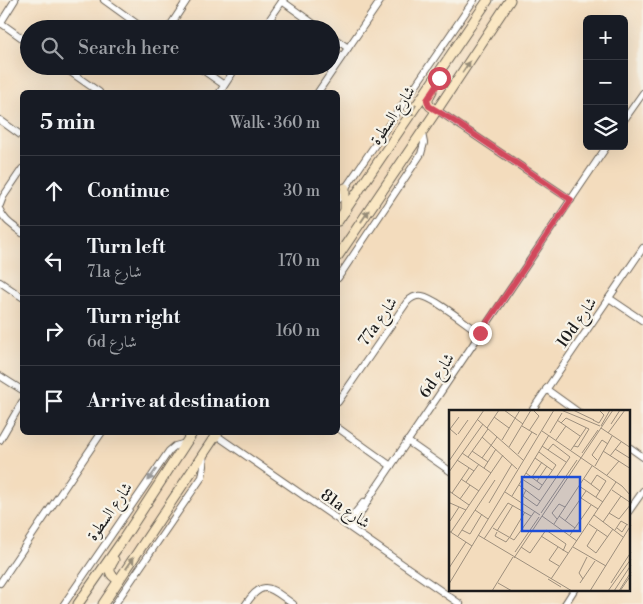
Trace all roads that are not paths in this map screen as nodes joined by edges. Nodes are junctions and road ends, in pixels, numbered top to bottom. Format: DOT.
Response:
graph roads {
  1 [pos="15,0"];
  2 [pos="104,0"];
  3 [pos="187,0"];
  4 [pos="381,0"];
  5 [pos="474,0"];
  6 [pos="488,0"];
  7 [pos="510,0"];
  8 [pos="282,1"];
  9 [pos="113,3"];
  10 [pos="133,20"];
  11 [pos="174,20"];
  12 [pos="269,20"];
  13 [pos="308,20"];
  14 [pos="0,24"];
  15 [pos="20,37"];
  16 [pos="340,42"];
  17 [pos="348,48"];
  18 [pos="340,60"];
  19 [pos="440,71"];
  20 [pos="74,75"];
  21 [pos="210,75"];
  22 [pos="231,75"];
  23 [pos="330,75"];
  24 [pos="224,85"];
  25 [pos="95,90"];
  26 [pos="221,90"];
  27 [pos="319,90"];
  28 [pos="643,93"];
  29 [pos="640,103"];
  30 [pos="437,110"];
  31 [pos="628,116"];
  32 [pos="0,120"];
  33 [pos="422,134"];
  34 [pos="20,135"];
  35 [pos="604,150"];
  36 [pos="20,172"];
  37 [pos="345,188"];
  38 [pos="340,196"];
  39 [pos="571,200"];
  40 [pos="0,204"];
  41 [pos="0,210"];
  42 [pos="345,210"];
  43 [pos="340,218"];
  44 [pos="20,232"];
  45 [pos="643,248"];
  46 [pos="340,253"];
  47 [pos="340,275"];
  48 [pos="0,282"];
  49 [pos="20,297"];
  50 [pos="609,298"];
  51 [pos="643,321"];
  52 [pos="480,333"];
  53 [pos="0,376"];
  54 [pos="20,389"];
  55 [pos="546,389"];
  56 [pos="340,399"];
  57 [pos="20,405"];
  58 [pos="532,410"];
  59 [pos="575,410"];
  60 [pos="340,429"];
  61 [pos="101,435"];
  62 [pos="192,435"];
  63 [pos="216,435"];
  64 [pos="218,435"];
  65 [pos="0,440"];
  66 [pos="408,441"];
  67 [pos="186,443"];
  68 [pos="630,448"];
  69 [pos="204,453"];
  70 [pos="643,457"];
  71 [pos="391,466"];
  72 [pos="449,470"];
  73 [pos="643,491"];
  74 [pos="630,510"];
  75 [pos="349,526"];
  76 [pos="120,544"];
  77 [pos="119,580"];
  78 [pos="0,583"];
  79 [pos="573,592"];
  80 [pos="64,604"];
  81 [pos="78,604"];
  82 [pos="103,604"];
  83 [pos="115,604"];
  84 [pos="246,604"];
  85 [pos="293,604"];
  86 [pos="460,604"];
  87 [pos="565,604"];
  1 -- 14 [label="street"];
  2 -- 9 [label="street"];
  3 -- 11 [label="street"];
  4 -- 17 [label="street"];
  5 -- 37 [label="street, شارع السطوة"];
  6 -- 19 [label="main road, شارع السطوة"];
  30 -- 7 [label="main road, one-way"];
  8 -- 12 [label="street"];
  8 -- 13 [label="street"];
  9 -- 10 [label="street"];
  14 -- 15 [label="street"];
  16 -- 17 [label="street"];
  17 -- 18 [label="street"];
  19 -- 30 [label="main road"];
  19 -- 42 [label="main road, شارع السطوة, one-way"];
  20 -- 25 [label="street"];
  21 -- 24 [label="street"];
  22 -- 24 [label="street"];
  23 -- 27 [label="street"];
  24 -- 26 [label="street"];
  28 -- 29 [label="street"];
  29 -- 31 [label="street"];
  30 -- 33 [label="main road"];
  30 -- 39 [label="street"];
  32 -- 34 [label="street"];
  46 -- 33 [label="main road, one-way"];
  33 -- 47 [label="street"];
  35 -- 39 [label="street, 6d شارع"];
  36 -- 40 [label="street"];
  37 -- 38 [label="street, شارع السطوة"];
  37 -- 42 [label="main road"];
  39 -- 52 [label="street, 6d شارع"];
  41 -- 44 [label="street"];
  42 -- 43 [label="main road, شارع السطوة"];
  45 -- 50 [label="street, 10d شارع"];
  48 -- 49 [label="street"];
  50 -- 51 [label="street"];
  50 -- 55 [label="street, 10d شارع"];
  52 -- 56 [label="street, 77a شارع"];
  52 -- 66 [label="street, 6d شارع"];
  53 -- 54 [label="street"];
  55 -- 58 [label="street, 10d شارع"];
  55 -- 59 [label="street"];
  57 -- 65 [label="street"];
  60 -- 71 [label="street"];
  61 -- 78 [label="street"];
  62 -- 67 [label="main road, شارع السطوة"];
  63 -- 69 [label="main road"];
  64 -- 75 [label="street, 81a شارع"];
  66 -- 71 [label="street, 6d شارع"];
  66 -- 72 [label="street"];
  67 -- 76 [label="main road, شارع السطوة"];
  67 -- 80 [label="street, شارع السطوة, one-way"];
  68 -- 70 [label="street"];
  77 -- 69 [label="main road, one-way"];
  69 -- 83 [label="street"];
  71 -- 75 [label="street, 6d شارع"];
  73 -- 74 [label="street"];
  75 -- 86 [label="street, 81a شارع"];
  76 -- 77 [label="main road"];
  76 -- 81 [label="main road, شارع السطوة"];
  77 -- 82 [label="main road"];
  79 -- 87 [label="street"];
  84 -- 85 [label="street"];
}
